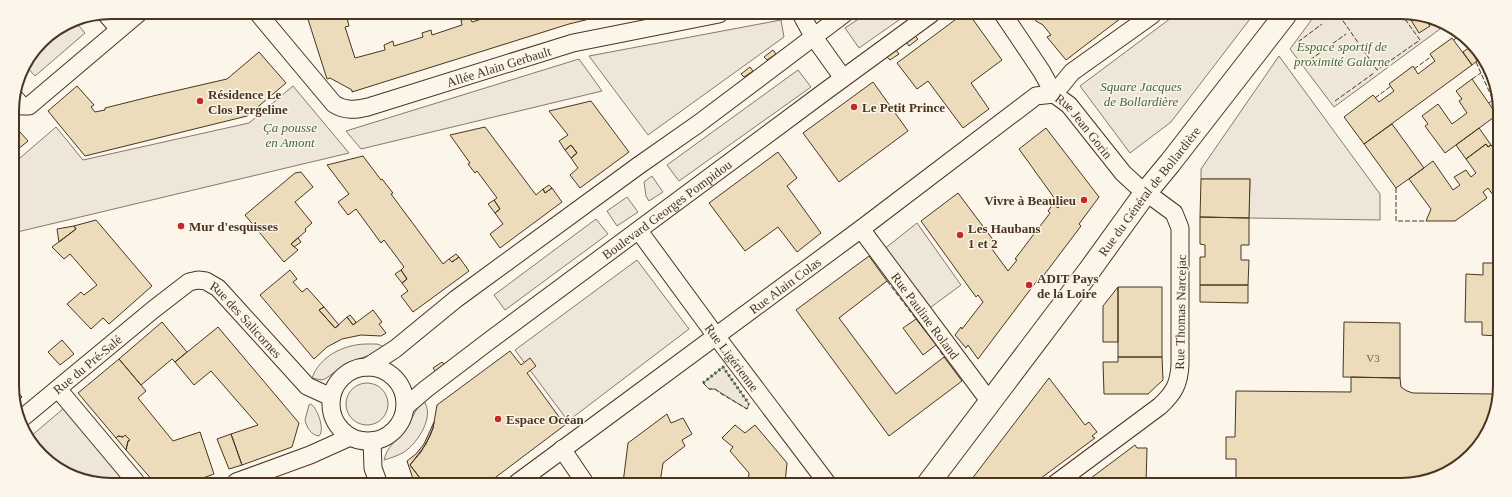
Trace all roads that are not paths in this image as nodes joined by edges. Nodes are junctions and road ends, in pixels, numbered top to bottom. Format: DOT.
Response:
graph roads {
  1 [pos="111,19"];
  2 [pos="132,19"];
  3 [pos="263,19"];
  4 [pos="694,19"];
  5 [pos="804,19"];
  6 [pos="837,19"];
  7 [pos="924,19"];
  8 [pos="1006,19"];
  9 [pos="1146,19"];
  10 [pos="1282,19"];
  11 [pos="120,29"];
  12 [pos="813,36"];
  13 [pos="843,78"];
  14 [pos="1054,94"];
  15 [pos="19,103"];
  16 [pos="1146,192"];
  17 [pos="861,229"];
  18 [pos="639,231"];
  19 [pos="154,309"];
  20 [pos="716,336"];
  21 [pos="367,367"];
  22 [pos="58,390"];
  23 [pos="331,397"];
  24 [pos="990,402"];
  25 [pos="405,407"];
  26 [pos="24,416"];
  27 [pos="350,437"];
  28 [pos="372,441"];
  29 [pos="562,449"];
  30 [pos="133,478"];
  31 [pos="247,478"];
  32 [pos="377,478"];
  33 [pos="524,478"];
  34 [pos="582,478"];
  35 [pos="824,478"];
  36 [pos="933,478"];
  37 [pos="1063,478"];
  1 -- 11 [label="street"];
  2 -- 11 [label="street"];
  3 -- 4 [label="street, Allée Alain Gerbault"];
  5 -- 12 [label="street"];
  6 -- 12 [label="street"];
  7 -- 13 [label="street, Boulevard Georges Pompidou"];
  8 -- 14 [label="street, Rue Jean Gorin"];
  9 -- 14 [label="street"];
  10 -- 16 [label="street, Rue du Général de Bollardière"];
  11 -- 15 [label="street"];
  12 -- 13 [label="street"];
  12 -- 21 [label="street"];
  13 -- 18 [label="street, Boulevard Georges Pompidou"];
  14 -- 16 [label="street, Rue Jean Gorin"];
  14 -- 17 [label="street, Rue Alain Colas"];
  16 -- 24 [label="street, Rue du Général de Bollardière"];
  16 -- 37 [label="street, Rue Thomas Narcejac"];
  17 -- 20 [label="street, Rue Alain Colas"];
  17 -- 24 [label="street, Rue Pauline Roland"];
  18 -- 20 [label="street, Rue Ligérienne"];
  18 -- 25 [label="street, Boulevard Georges Pompidou"];
  19 -- 22 [label="street, Rue du Pré-Salé"];
  19 -- 23 [label="street, Rue des Salicornes"];
  20 -- 29 [label="street, Rue Alain Colas"];
  20 -- 35 [label="street, Rue Ligérienne"];
  21 -- 23 [label="street"];
  21 -- 25 [label="street"];
  22 -- 26 [label="street, Rue du Pré-Salé"];
  22 -- 30 [label="street"];
  23 -- 27 [label="street"];
  24 -- 36 [label="street, Rue du Général de Bollardière"];
  25 -- 28 [label="street"];
  27 -- 28 [label="street"];
  27 -- 31 [label="street"];
  28 -- 32 [label="street"];
  29 -- 33 [label="street, Rue Alain Colas"];
  29 -- 34 [label="street"];
}
